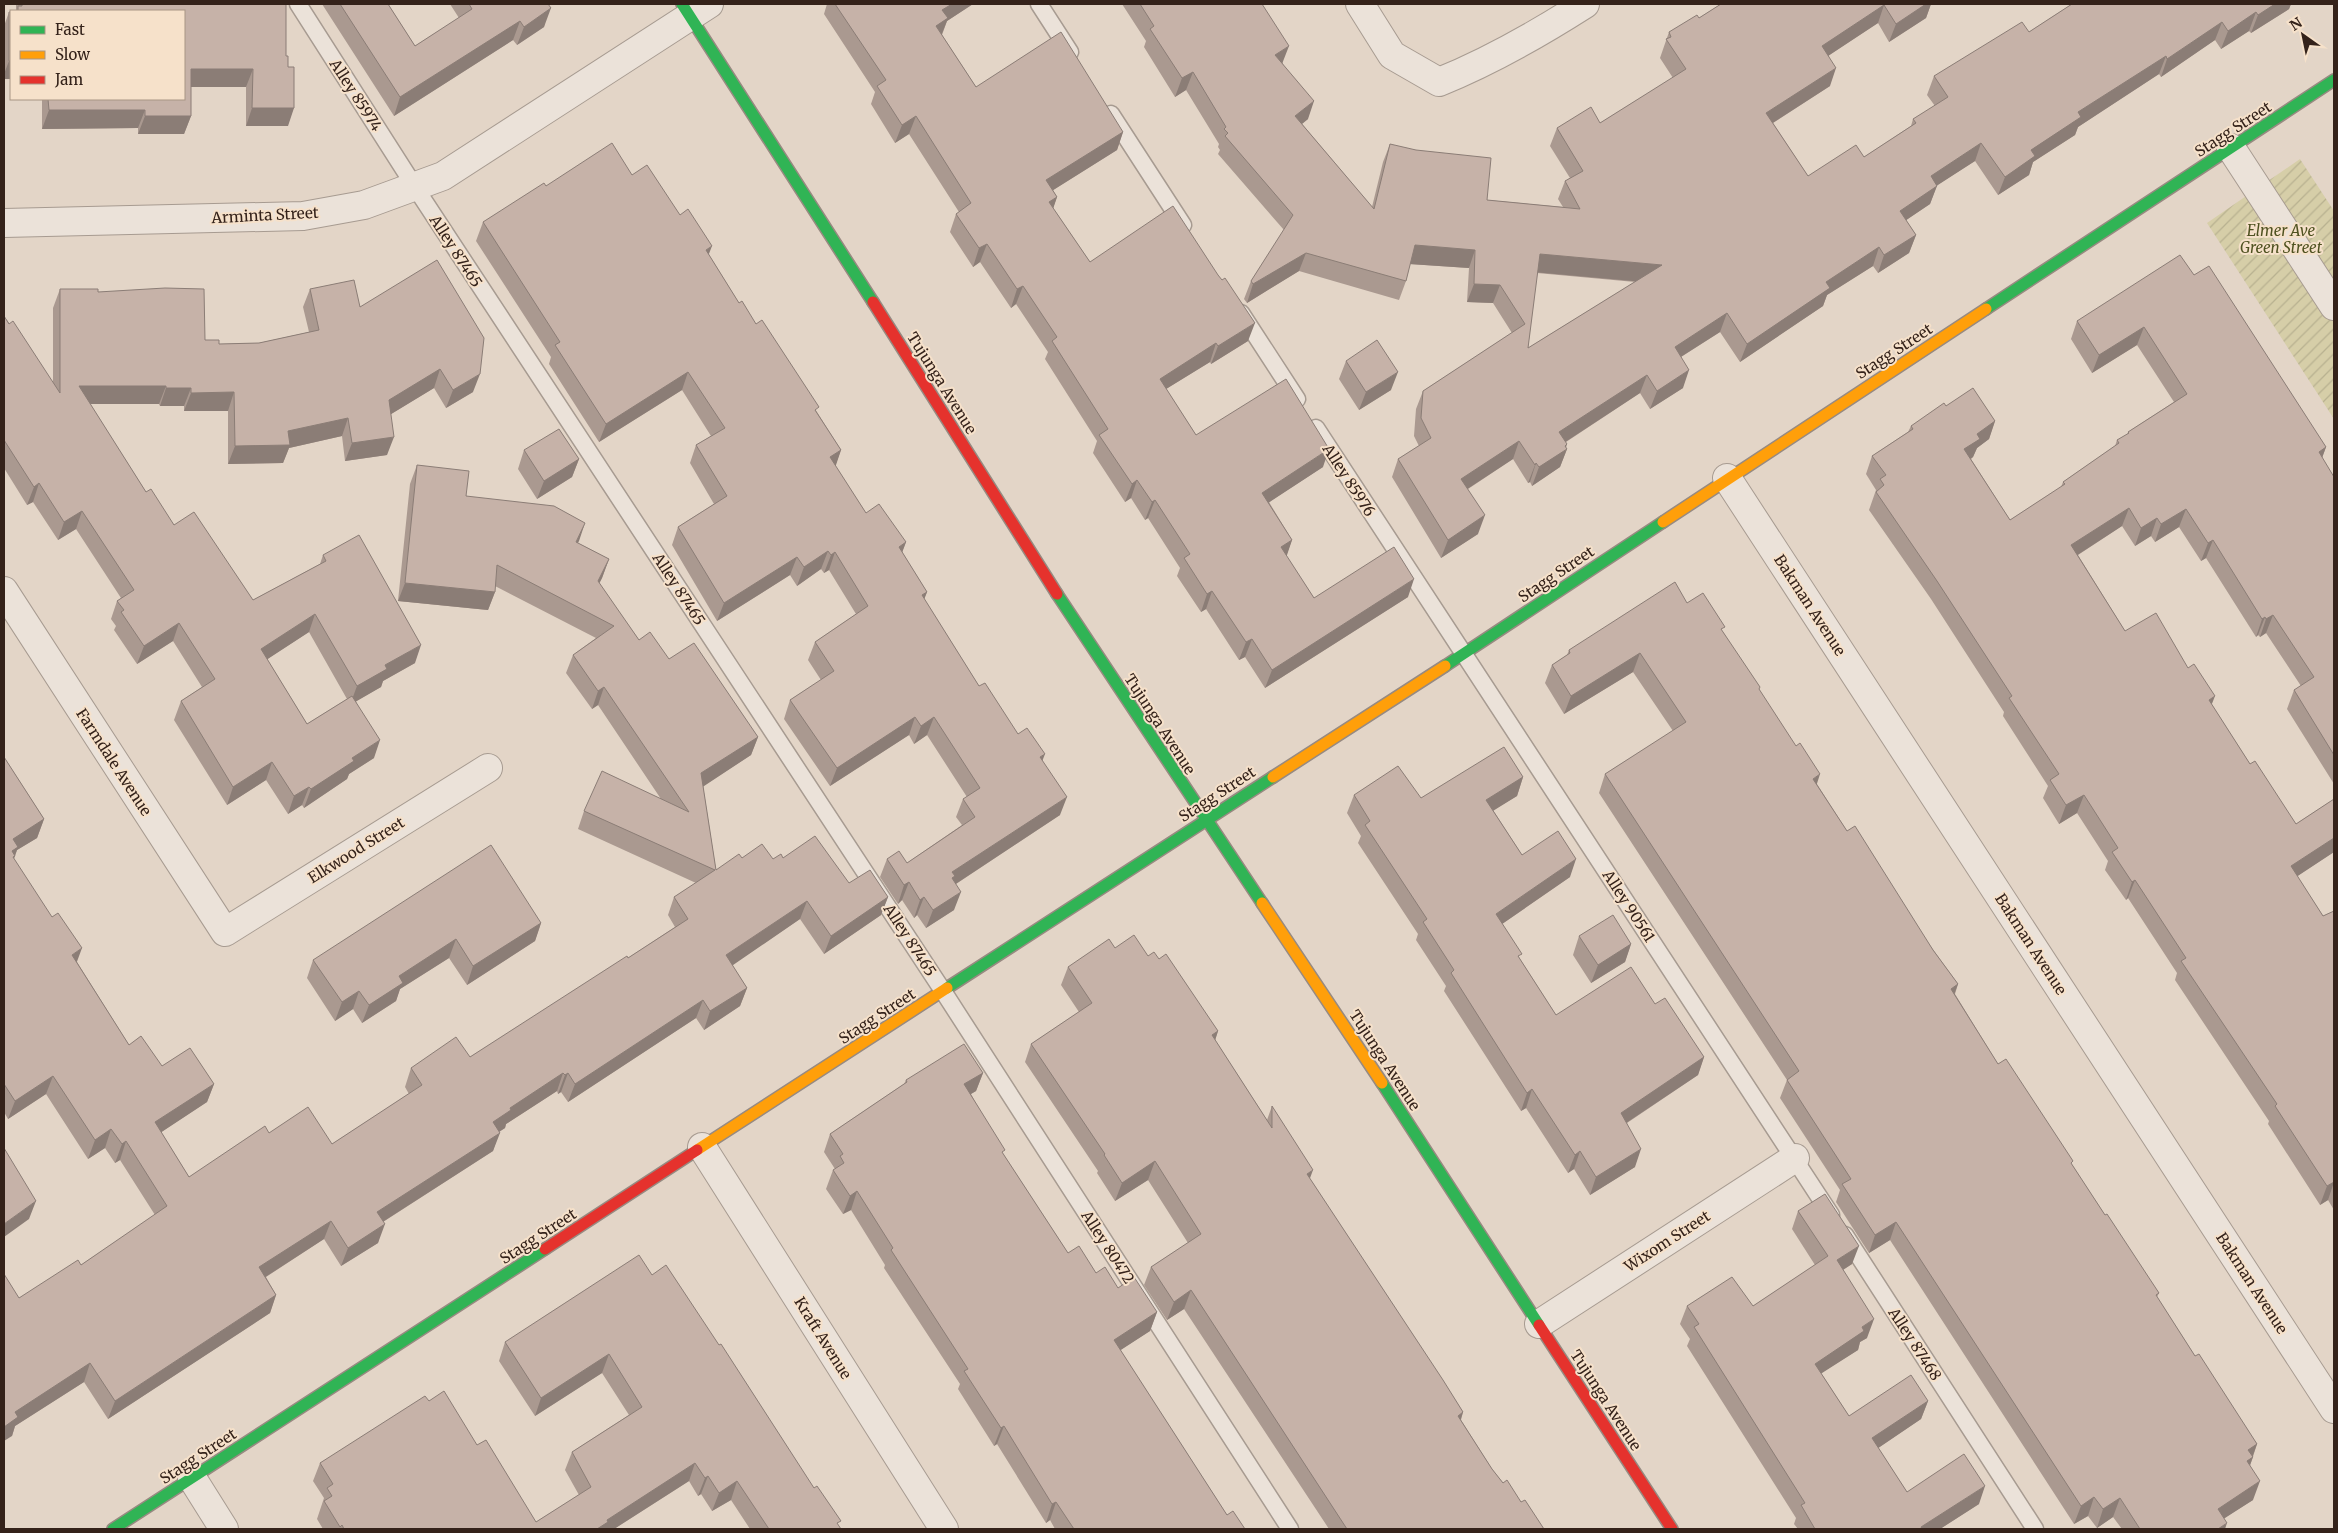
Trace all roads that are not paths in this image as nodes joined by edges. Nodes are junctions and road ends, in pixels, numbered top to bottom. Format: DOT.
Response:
graph roads {
  1 [pos="298,4"];
  2 [pos="1039,4"];
  3 [pos="1360,4"];
  4 [pos="1586,4"];
  5 [pos="693,8"];
  6 [pos="1077,62"];
  7 [pos="2334,80"];
  8 [pos="1104,104"];
  9 [pos="2232,148"];
  10 [pos="415,187"];
  11 [pos="4,223"];
  12 [pos="1191,237"];
  13 [pos="1235,304"];
  14 [pos="2334,306"];
  15 [pos="1727,478"];
  16 [pos="4,592"];
  17 [pos="1463,654"];
  18 [pos="488,768"];
  19 [pos="1205,820"];
  20 [pos="225,932"];
  21 [pos="943,991"];
  22 [pos="702,1147"];
  23 [pos="1795,1158"];
  24 [pos="1539,1324"];
  25 [pos="2334,1409"];
  26 [pos="192,1478"];
  27 [pos="113,1529"];
  28 [pos="224,1529"];
  29 [pos="944,1529"];
  30 [pos="1290,1529"];
  31 [pos="1672,1529"];
  32 [pos="2035,1529"];
  1 -- 10 [label="lane, Alley 85974"];
  2 -- 6 [label="lane"];
  3 -- 4 [label="street"];
  5 -- 10 [label="street, Arminta Street"];
  5 -- 19 [label="street, Tujunga Avenue"];
  7 -- 9 [label="street, Stagg Street"];
  8 -- 12 [label="lane"];
  9 -- 14 [label="street"];
  9 -- 15 [label="street, Stagg Street"];
  10 -- 11 [label="street, Arminta Street"];
  10 -- 21 [label="lane, Alley 87465"];
  13 -- 17 [label="lane, Alley 85976"];
  15 -- 17 [label="street, Stagg Street"];
  15 -- 25 [label="street, Bakman Avenue"];
  16 -- 20 [label="street, Farmdale Avenue"];
  17 -- 19 [label="street, Stagg Street"];
  17 -- 23 [label="lane, Alley 90561"];
  18 -- 20 [label="street, Elkwood Street"];
  19 -- 21 [label="street, Stagg Street"];
  19 -- 24 [label="street, Tujunga Avenue"];
  21 -- 22 [label="street, Stagg Street"];
  21 -- 30 [label="lane, Alley 80472"];
  22 -- 26 [label="street, Stagg Street"];
  22 -- 29 [label="street, Kraft Avenue"];
  23 -- 24 [label="street, Wixom Street"];
  23 -- 32 [label="lane, Alley 87468"];
  24 -- 31 [label="street, Tujunga Avenue"];
  26 -- 27 [label="street, Stagg Street"];
  26 -- 28 [label="street"];
}
